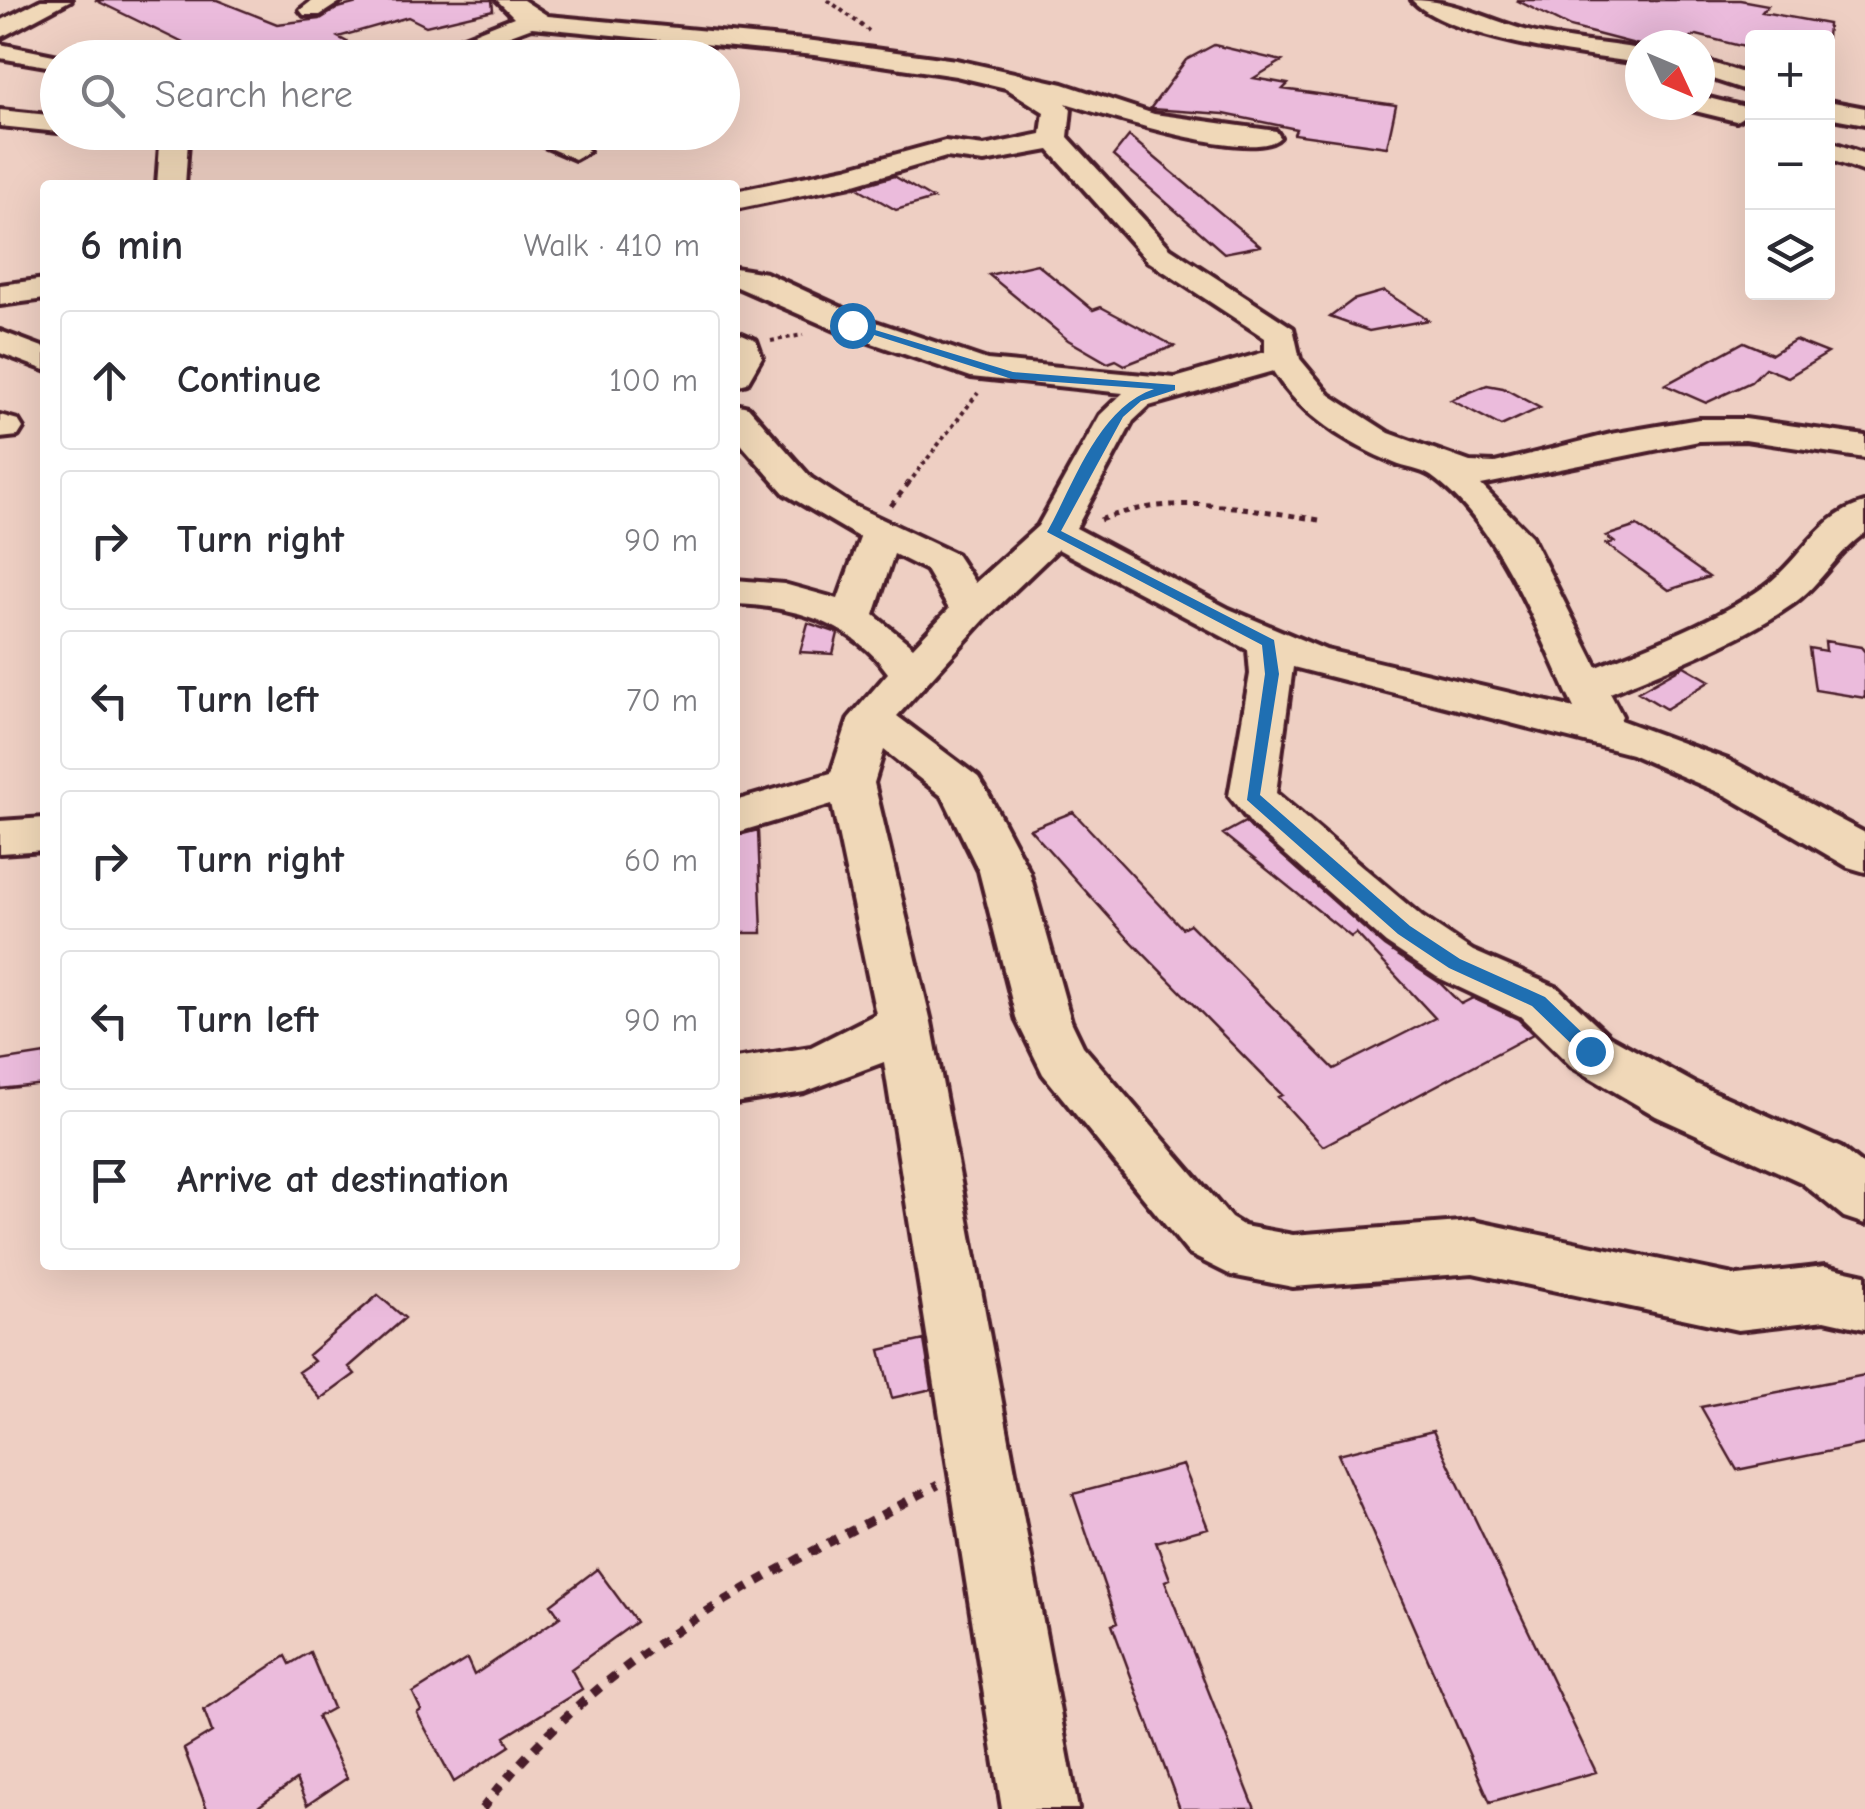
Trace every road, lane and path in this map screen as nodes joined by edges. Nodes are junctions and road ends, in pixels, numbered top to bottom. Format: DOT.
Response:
graph roads {
  1 [pos="59,0"];
  2 [pos="1424,0"];
  3 [pos="520,10"];
  4 [pos="0,31"];
  5 [pos="479,40"];
  6 [pos="0,51"];
  7 [pos="1625,55"];
  8 [pos="40,58"];
  9 [pos="1715,72"];
  10 [pos="1015,82"];
  11 [pos="1745,82"];
  12 [pos="1715,105"];
  13 [pos="1745,108"];
  14 [pos="1835,111"];
  15 [pos="1865,116"];
  16 [pos="0,118"];
  17 [pos="40,122"];
  18 [pos="1266,137"];
  19 [pos="1054,138"];
  20 [pos="173,150"];
  21 [pos="570,150"];
  22 [pos="575,152"];
  23 [pos="1835,152"];
  24 [pos="1865,164"];
  25 [pos="171,180"];
  26 [pos="740,199"];
  27 [pos="740,278"];
  28 [pos="40,290"];
  29 [pos="0,294"];
  30 [pos="0,341"];
  31 [pos="740,344"];
  32 [pos="40,358"];
  33 [pos="1282,358"];
  34 [pos="740,366"];
  35 [pos="994,372"];
  36 [pos="1171,387"];
  37 [pos="740,421"];
  38 [pos="1865,448"];
  39 [pos="1445,470"];
  40 [pos="1865,515"];
  41 [pos="1319,520"];
  42 [pos="876,531"];
  43 [pos="1060,535"];
  44 [pos="740,592"];
  45 [pos="970,610"];
  46 [pos="851,620"];
  47 [pos="1269,643"];
  48 [pos="911,674"];
  49 [pos="1583,688"];
  50 [pos="871,718"];
  51 [pos="1611,732"];
  52 [pos="851,783"];
  53 [pos="740,816"];
  54 [pos="40,834"];
  55 [pos="0,837"];
  56 [pos="1865,855"];
  57 [pos="904,1022"];
  58 [pos="740,1081"];
  59 [pos="1865,1200"];
  60 [pos="1865,1302"];
  61 [pos="978,1462"];
  62 [pos="482,1809"];
  63 [pos="1040,1809"];
  1 -- 4 [label="street"];
  2 -- 7 [label="street"];
  3 -- 5 [label="street"];
  3 -- 10 [label="street"];
  6 -- 8 [label="street"];
  9 -- 11 [label="street"];
  10 -- 18 [label="street"];
  10 -- 19 [label="street"];
  12 -- 13 [label="street"];
  14 -- 15 [label="street"];
  16 -- 17 [label="street"];
  19 -- 26 [label="street"];
  19 -- 33 [label="street"];
  20 -- 25 [label="street"];
  21 -- 22 [label="street"];
  23 -- 24 [label="street"];
  27 -- 35 [label="street"];
  28 -- 29 [label="street"];
  30 -- 32 [label="street"];
  31 -- 34 [label="street"];
  33 -- 36 [label="street"];
  33 -- 39 [label="street"];
  35 -- 36 [label="street"];
  35 -- 42 [label="path"];
  36 -- 43 [label="street"];
  37 -- 42 [label="street"];
  38 -- 39 [label="street"];
  39 -- 49 [label="street"];
  40 -- 49 [label="street"];
  41 -- 43 [label="path"];
  42 -- 45 [label="street"];
  42 -- 46 [label="street"];
  43 -- 45 [label="street"];
  43 -- 47 [label="street"];
  44 -- 46 [label="street"];
  45 -- 48 [label="street"];
  46 -- 48 [label="street"];
  47 -- 51 [label="street"];
  47 -- 59 [label="street"];
  48 -- 50 [label="street"];
  49 -- 51 [label="street"];
  50 -- 52 [label="street"];
  50 -- 60 [label="street"];
  51 -- 56 [label="street"];
  52 -- 53 [label="street"];
  52 -- 57 [label="street"];
  54 -- 55 [label="street"];
  57 -- 58 [label="street"];
  57 -- 61 [label="street"];
  61 -- 62 [label="path"];
  61 -- 63 [label="street"];
}
